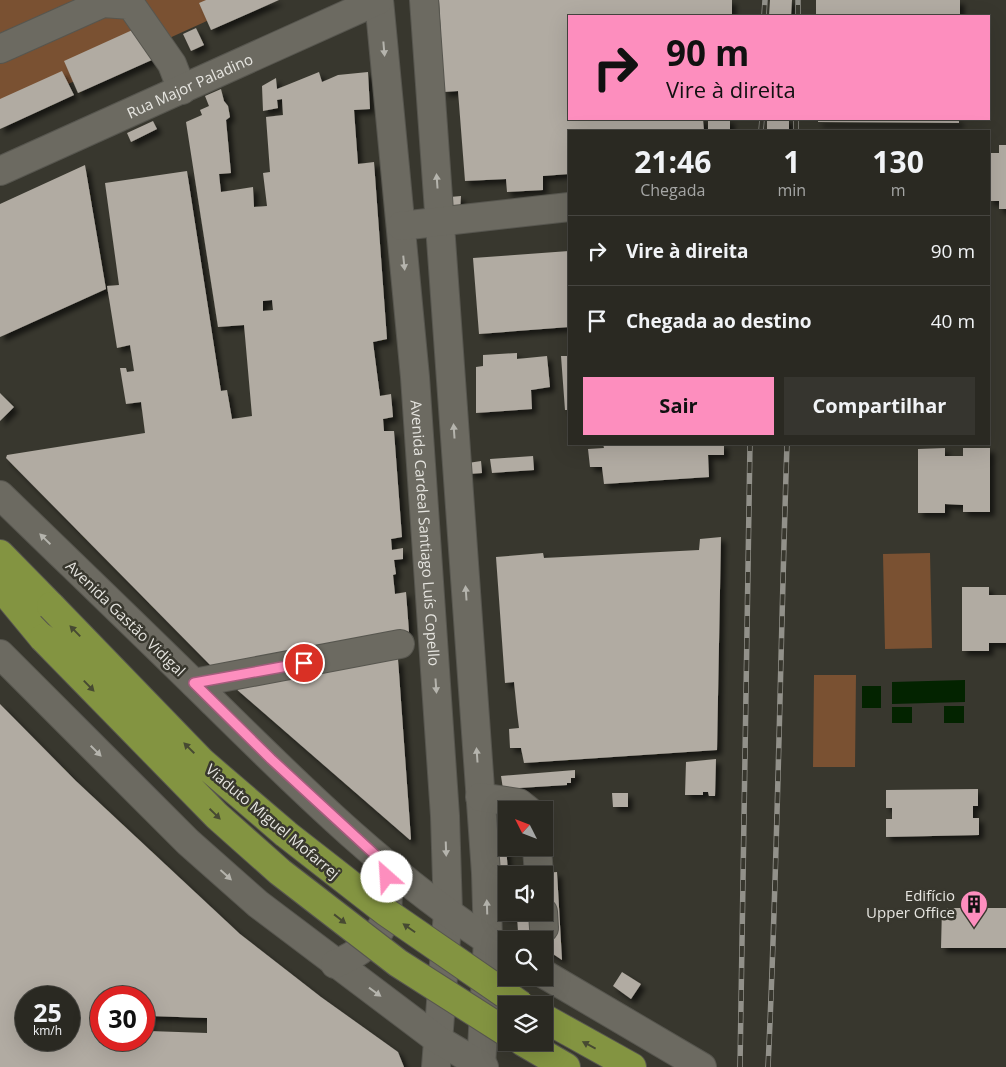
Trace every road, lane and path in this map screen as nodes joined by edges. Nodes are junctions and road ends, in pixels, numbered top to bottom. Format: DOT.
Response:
graph roads {
  1 [pos="379,0"];
  2 [pos="424,0"];
  3 [pos="131,2"];
  4 [pos="0,49"];
  5 [pos="182,90"];
  6 [pos="0,171"];
  7 [pos="568,207"];
  8 [pos="440,222"];
  9 [pos="401,226"];
  10 [pos="0,495"];
  11 [pos="0,554"];
  12 [pos="0,586"];
  13 [pos="0,604"];
  14 [pos="38,633"];
  15 [pos="400,644"];
  16 [pos="0,654"];
  17 [pos="194,683"];
  18 [pos="480,798"];
  19 [pos="503,801"];
  20 [pos="384,863"];
  21 [pos="448,912"];
  22 [pos="497,946"];
  23 [pos="335,964"];
  24 [pos="553,979"];
  25 [pos="509,996"];
  26 [pos="553,1023"];
  27 [pos="498,1027"];
  28 [pos="437,1039"];
  29 [pos="538,1051"];
  30 [pos="482,1066"];
  31 [pos="436,1067"];
  32 [pos="566,1067"];
  33 [pos="632,1067"];
  34 [pos="702,1067"];
  1 -- 5 [label="street, Rua Major Paladino"];
  1 -- 9 [label="street, Avenida Cardeal Santiago Luís Copello, one-way"];
  8 -- 2 [label="street, one-way"];
  3 -- 4 [label="street"];
  3 -- 5 [label="street"];
  5 -- 6 [label="street, Rua Major Paladino"];
  7 -- 8 [label="street"];
  8 -- 9 [label="street"];
  18 -- 8 [label="street, one-way"];
  9 -- 21 [label="street, Avenida Cardeal Santiago Luís Copello, one-way"];
  17 -- 10 [label="street, Avenida Gastão Vidigal, one-way"];
  25 -- 11 [label="highway, Viaduto Miguel Mofarrej, one-way, bridge"];
  12 -- 14 [label="highway"];
  13 -- 14 [label="street"];
  14 -- 27 [label="highway, Viaduto Miguel Mofarrej, one-way, bridge"];
  15 -- 17 [label="street"];
  16 -- 23 [label="street, one-way"];
  17 -- 20 [label="street, Avenida Gastão Vidigal"];
  18 -- 19 [label="street"];
  22 -- 18 [label="street, one-way"];
  20 -- 21 [label="street, Avenida Gastão Vidigal"];
  20 -- 23 [label="street"];
  21 -- 22 [label="street, Avenida Gastão Vidigal"];
  21 -- 28 [label="street, Avenida Cardeal Santiago Luís Copello"];
  22 -- 30 [label="street"];
  23 -- 28 [label="street, one-way"];
  24 -- 34 [label="street"];
  33 -- 26 [label="highway, one-way"];
  28 -- 30 [label="street"];
  28 -- 31 [label="street, Avenida Cardeal Santiago Luís Copello"];
  29 -- 32 [label="highway"];
}
